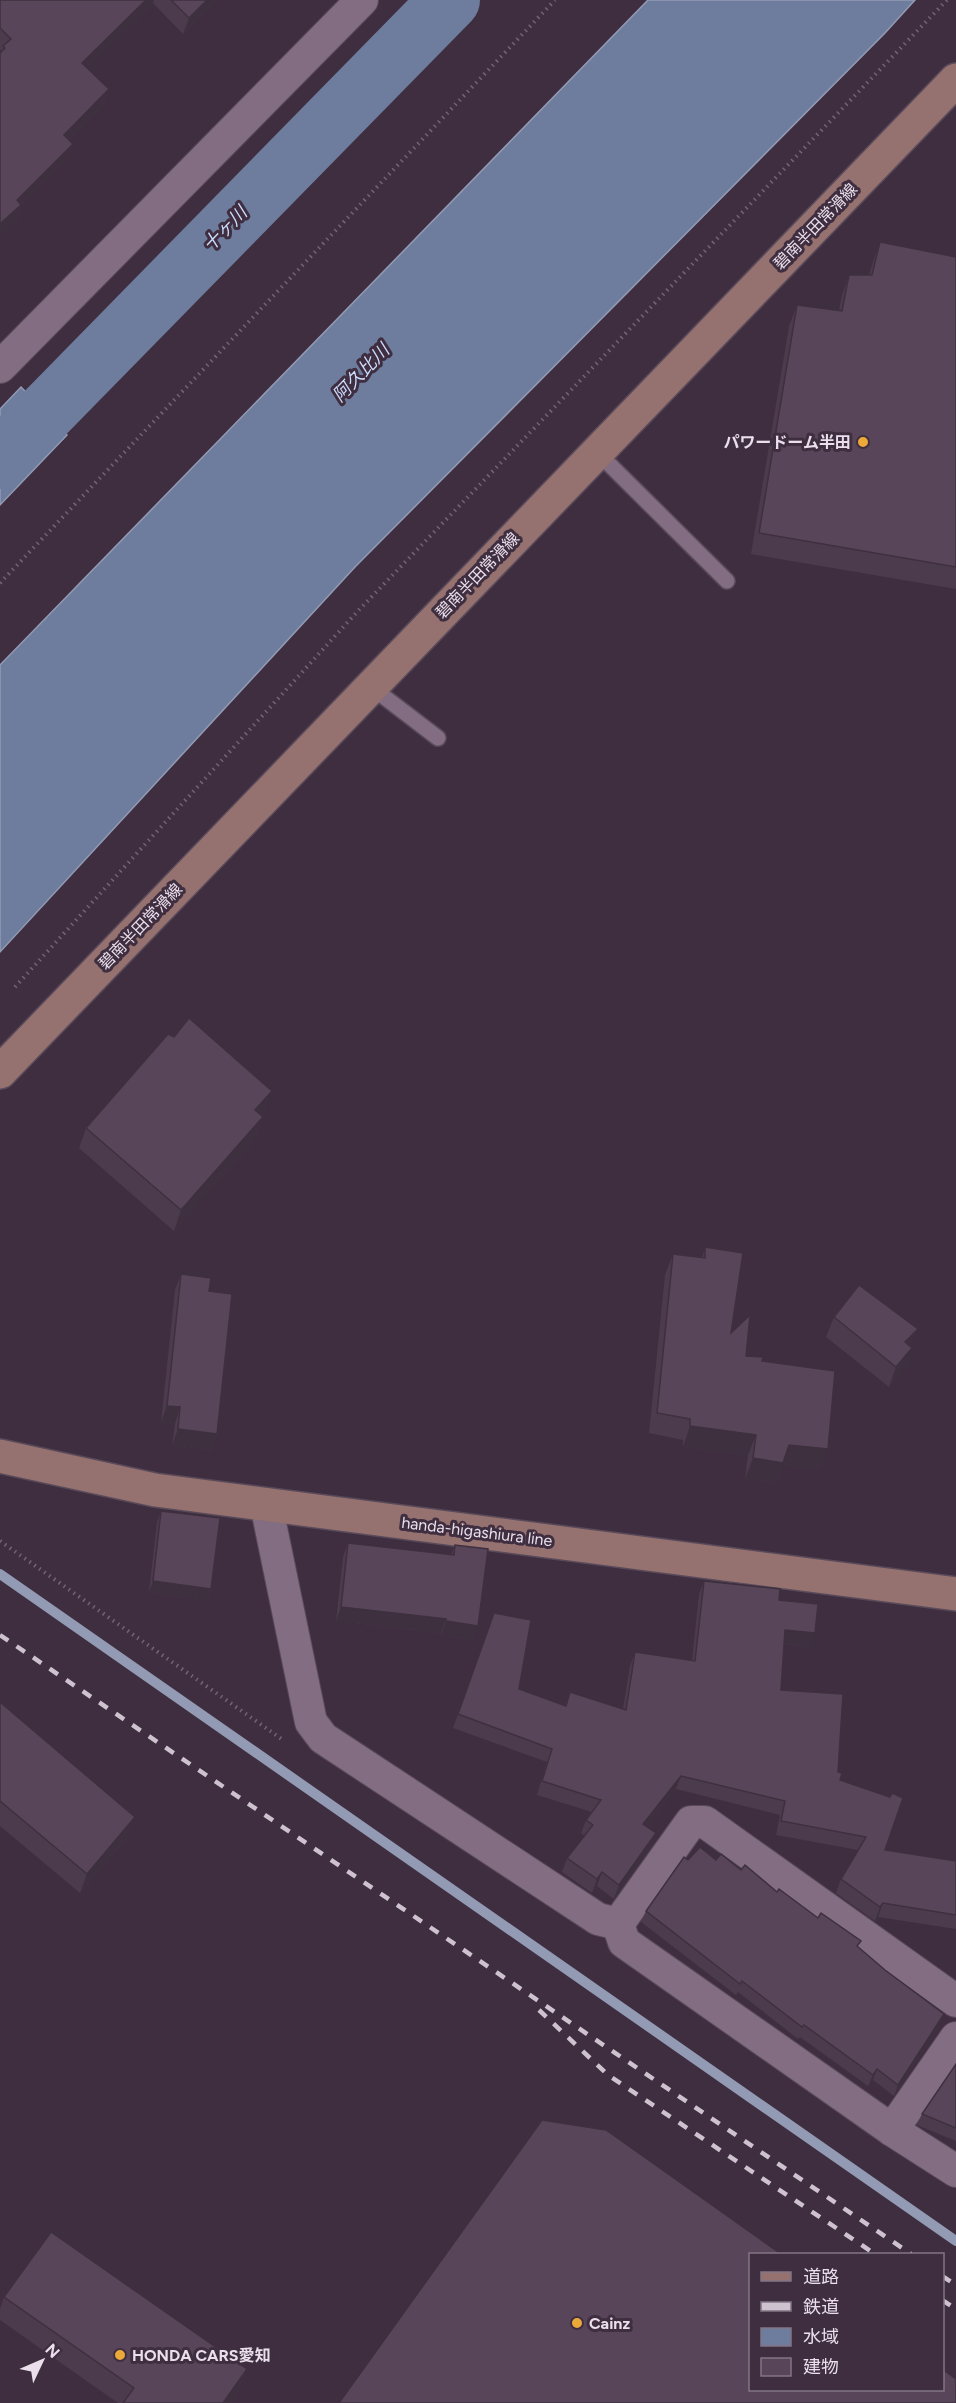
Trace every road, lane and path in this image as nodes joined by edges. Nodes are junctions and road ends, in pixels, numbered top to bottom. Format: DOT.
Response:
graph roads {
  1 [pos="362,0"];
  2 [pos="555,0"];
  3 [pos="946,0"];
  4 [pos="954,85"];
  5 [pos="0,367"];
  6 [pos="597,452"];
  7 [pos="727,581"];
  8 [pos="0,583"];
  9 [pos="370,686"];
  10 [pos="438,738"];
  11 [pos="15,987"];
  12 [pos="0,1072"];
  13 [pos="0,1456"];
  14 [pos="266,1504"];
  15 [pos="956,1594"];
  16 [pos="618,1924"];
  17 [pos="956,2001"];
  18 [pos="956,2038"];
  19 [pos="892,2130"];
  20 [pos="956,2171"];
  1 -- 5 [label="street"];
  2 -- 8 [label="path"];
  3 -- 11 [label="path"];
  4 -- 6 [label="main road, 碧南半田常滑線"];
  6 -- 7 [label="lane"];
  6 -- 9 [label="main road, 碧南半田常滑線"];
  9 -- 10 [label="lane"];
  9 -- 12 [label="main road, 碧南半田常滑線"];
  13 -- 14 [label="main road, handa-higashiura line"];
  14 -- 15 [label="main road, handa-higashiura line"];
  14 -- 16 [label="street"];
  16 -- 17 [label="street"];
  16 -- 19 [label="street"];
  18 -- 19 [label="street"];
  19 -- 20 [label="street"];
}
